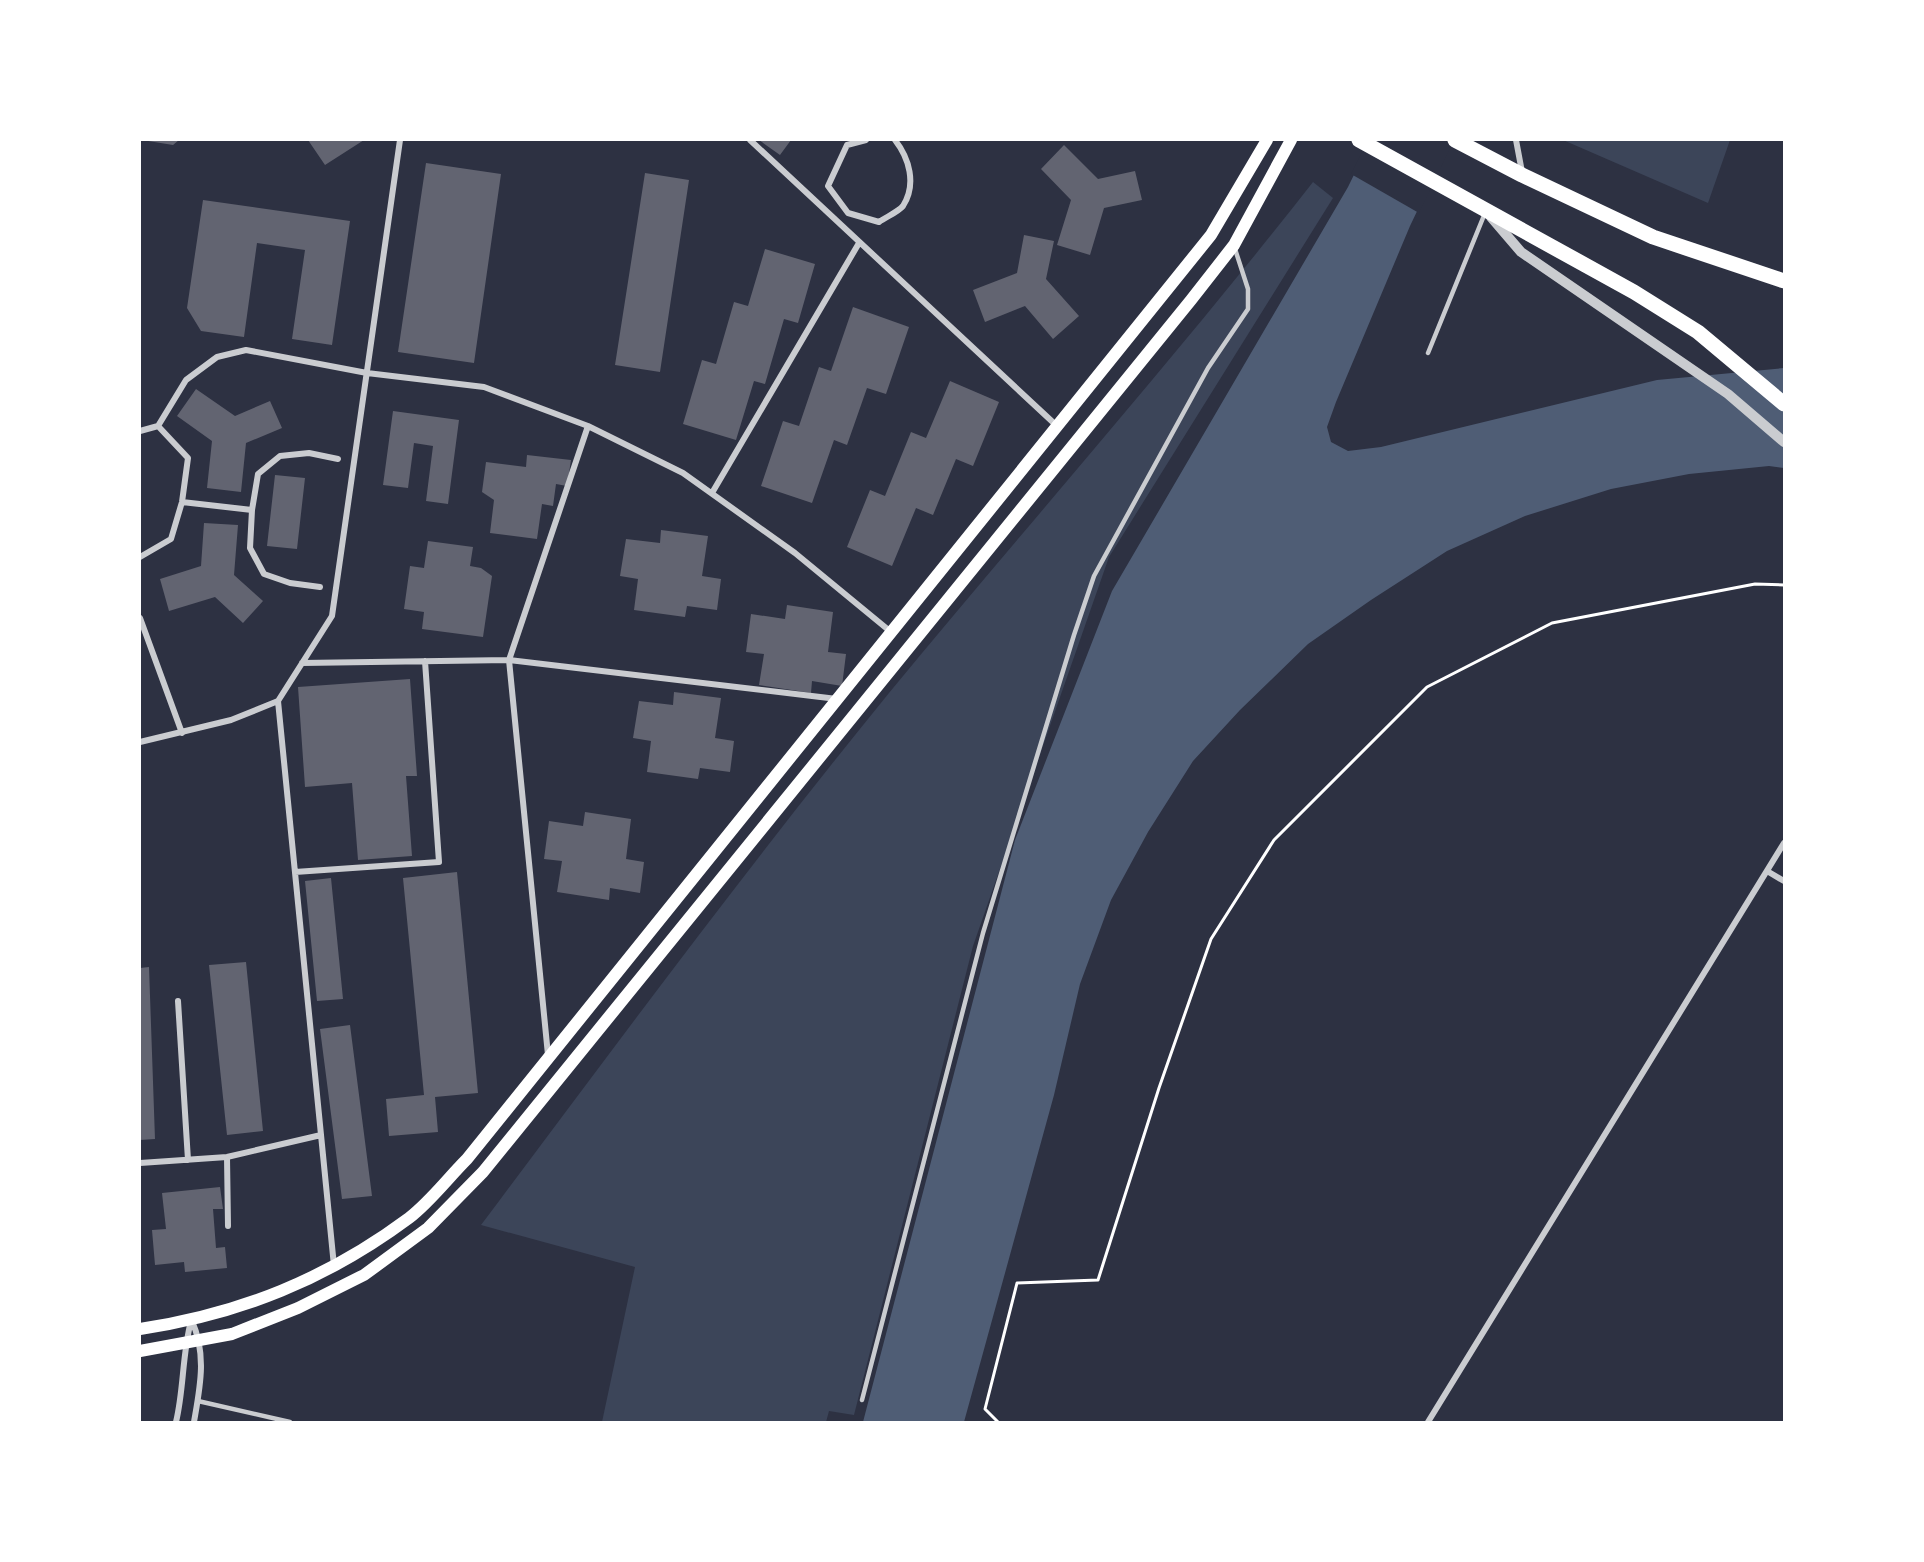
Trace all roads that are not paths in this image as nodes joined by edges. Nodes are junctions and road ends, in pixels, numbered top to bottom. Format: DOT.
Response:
graph roads {
  1 [pos="400,140"];
  2 [pos="750,140"];
  3 [pos="866,140"];
  4 [pos="895,140"];
  5 [pos="1267,140"];
  6 [pos="1291,140"];
  7 [pos="1359,140"];
  8 [pos="1455,140"];
  9 [pos="1516,140"];
  10 [pos="1522,175"];
  11 [pos="1486,210"];
  12 [pos="860,243"];
  13 [pos="1234,245"];
  14 [pos="1785,281"];
  15 [pos="1428,353"];
  16 [pos="367,373"];
  17 [pos="1785,404"];
  18 [pos="158,426"];
  19 [pos="588,426"];
  20 [pos="1057,426"];
  21 [pos="140,431"];
  22 [pos="1785,442"];
  23 [pos="338,459"];
  24 [pos="712,493"];
  25 [pos="182,502"];
  26 [pos="252,510"];
  27 [pos="140,557"];
  28 [pos="320,587"];
  29 [pos="140,618"];
  30 [pos="891,632"];
  31 [pos="509,660"];
  32 [pos="425,661"];
  33 [pos="302,663"];
  34 [pos="837,699"];
  35 [pos="278,701"];
  36 [pos="182,733"];
  37 [pos="140,742"];
  38 [pos="1785,843"];
  39 [pos="1767,871"];
  40 [pos="295,872"];
  41 [pos="1785,881"];
  42 [pos="178,1001"];
  43 [pos="548,1056"];
  44 [pos="321,1135"];
  45 [pos="227,1157"];
  46 [pos="188,1160"];
  47 [pos="140,1163"];
  48 [pos="228,1226"];
  49 [pos="334,1266"];
  50 [pos="192,1321"];
  51 [pos="140,1329"];
  52 [pos="201,1341"];
  53 [pos="185,1345"];
  54 [pos="140,1351"];
  55 [pos="862,1400"];
  56 [pos="198,1401"];
  57 [pos="176,1422"];
  58 [pos="194,1422"];
  59 [pos="290,1422"];
  60 [pos="1428,1422"];
  1 -- 16 [label="street"];
  2 -- 12 [label="street"];
  3 -- 4 [label="street"];
  5 -- 20 [label="main road"];
  6 -- 13 [label="main road"];
  7 -- 11 [label="highway"];
  8 -- 10 [label="highway"];
  9 -- 10 [label="street"];
  10 -- 14 [label="highway"];
  11 -- 15 [label="lane"];
  11 -- 17 [label="highway"];
  11 -- 22 [label="street"];
  12 -- 20 [label="street"];
  12 -- 24 [label="street"];
  13 -- 52 [label="main road"];
  13 -- 55 [label="lane"];
  16 -- 18 [label="street"];
  16 -- 19 [label="street"];
  16 -- 33 [label="street"];
  18 -- 21 [label="street"];
  18 -- 25 [label="street"];
  19 -- 24 [label="street"];
  19 -- 31 [label="street"];
  20 -- 30 [label="main road"];
  23 -- 26 [label="street"];
  24 -- 30 [label="street"];
  25 -- 26 [label="street"];
  25 -- 27 [label="street"];
  26 -- 28 [label="street"];
  29 -- 36 [label="street"];
  30 -- 34 [label="main road"];
  31 -- 32 [label="street"];
  31 -- 34 [label="street"];
  31 -- 43 [label="street"];
  32 -- 33 [label="street"];
  32 -- 40 [label="street"];
  33 -- 35 [label="street"];
  34 -- 43 [label="main road"];
  35 -- 36 [label="street"];
  35 -- 40 [label="street"];
  36 -- 37 [label="street"];
  38 -- 39 [label="street"];
  39 -- 41 [label="street"];
  39 -- 60 [label="street"];
  40 -- 44 [label="street"];
  42 -- 46 [label="street"];
  43 -- 49 [label="main road"];
  44 -- 45 [label="street"];
  44 -- 49 [label="street"];
  45 -- 46 [label="street"];
  45 -- 48 [label="street"];
  46 -- 47 [label="street"];
  49 -- 50 [label="main road"];
  50 -- 51 [label="main road"];
  50 -- 52 [label="street"];
  50 -- 53 [label="street"];
  52 -- 53 [label="main road"];
  52 -- 56 [label="street"];
  53 -- 54 [label="main road"];
  53 -- 57 [label="street"];
  56 -- 58 [label="street"];
  56 -- 59 [label="lane"];
}
